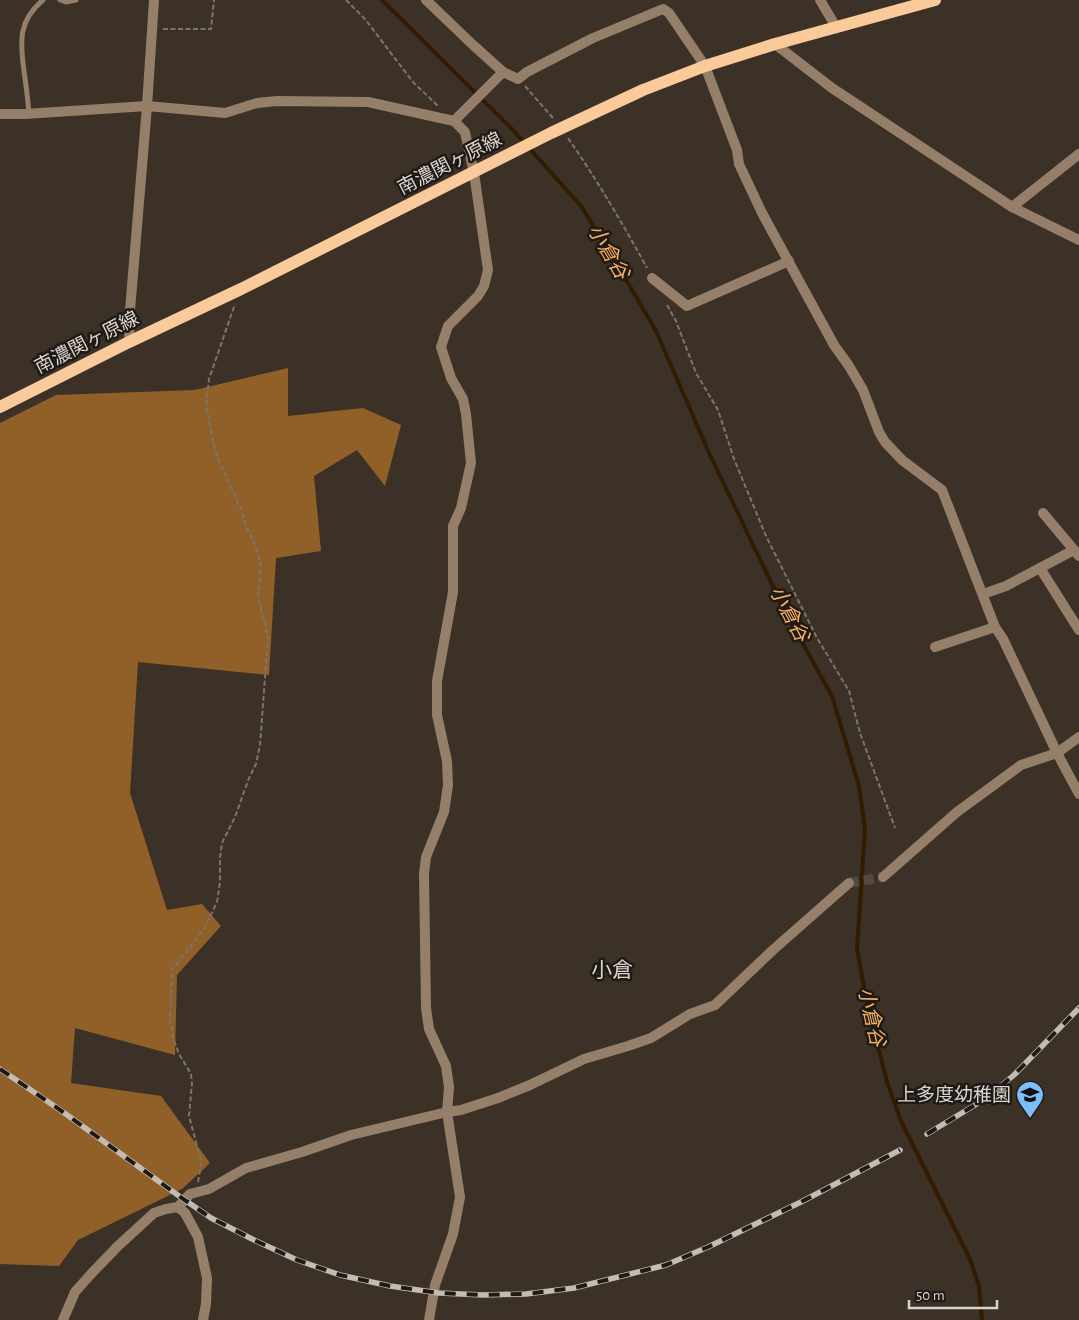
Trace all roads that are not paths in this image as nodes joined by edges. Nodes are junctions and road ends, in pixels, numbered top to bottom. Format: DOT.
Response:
graph roads {
  1 [pos="43,0"];
  2 [pos="60,0"];
  3 [pos="76,0"];
  4 [pos="154,0"];
  5 [pos="426,0"];
  6 [pos="820,0"];
  7 [pos="934,0"];
  8 [pos="661,4"];
  9 [pos="836,27"];
  10 [pos="775,44"];
  11 [pos="705,66"];
  12 [pos="500,75"];
  13 [pos="147,106"];
  14 [pos="0,114"];
  15 [pos="30,114"];
  16 [pos="453,118"];
  17 [pos="1079,154"];
  18 [pos="474,173"];
  19 [pos="1012,207"];
  20 [pos="1079,240"];
  21 [pos="789,261"];
  22 [pos="652,278"];
  23 [pos="129,342"];
  24 [pos="0,407"];
  25 [pos="1043,512"];
  26 [pos="1077,553"];
  27 [pos="1040,568"];
  28 [pos="983,594"];
  29 [pos="995,627"];
  30 [pos="1079,630"];
  31 [pos="934,647"];
  32 [pos="1079,737"];
  33 [pos="1057,754"];
  34 [pos="1079,794"];
  35 [pos="883,877"];
  36 [pos="849,883"];
  37 [pos="447,1112"];
  38 [pos="178,1207"];
  39 [pos="63,1320"];
  40 [pos="203,1320"];
  41 [pos="429,1320"];
  1 -- 15 [label="lane"];
  2 -- 3 [label="lane"];
  4 -- 13 [label="street"];
  5 -- 12 [label="street"];
  6 -- 9 [label="street"];
  7 -- 9 [label="main road, 南濃関ヶ原線"];
  8 -- 11 [label="street"];
  8 -- 12 [label="street"];
  9 -- 10 [label="main road, 南濃関ヶ原線"];
  10 -- 11 [label="main road, 南濃関ヶ原線"];
  10 -- 19 [label="street"];
  11 -- 18 [label="main road, 南濃関ヶ原線"];
  11 -- 21 [label="street"];
  12 -- 16 [label="street"];
  13 -- 15 [label="street"];
  13 -- 16 [label="street"];
  13 -- 23 [label="street"];
  14 -- 15 [label="street"];
  16 -- 18 [label="street"];
  17 -- 19 [label="street"];
  18 -- 23 [label="main road, 南濃関ヶ原線"];
  18 -- 37 [label="street"];
  19 -- 20 [label="street"];
  21 -- 22 [label="street"];
  21 -- 28 [label="street"];
  23 -- 24 [label="main road, 南濃関ヶ原線"];
  25 -- 26 [label="street"];
  26 -- 27 [label="street"];
  27 -- 28 [label="street"];
  27 -- 30 [label="street"];
  28 -- 29 [label="street"];
  29 -- 31 [label="street"];
  29 -- 33 [label="street"];
  32 -- 33 [label="street"];
  33 -- 34 [label="street"];
  33 -- 35 [label="street"];
  36 -- 37 [label="street"];
  37 -- 38 [label="street"];
  37 -- 41 [label="street"];
  38 -- 39 [label="street"];
  38 -- 40 [label="street"];
}
